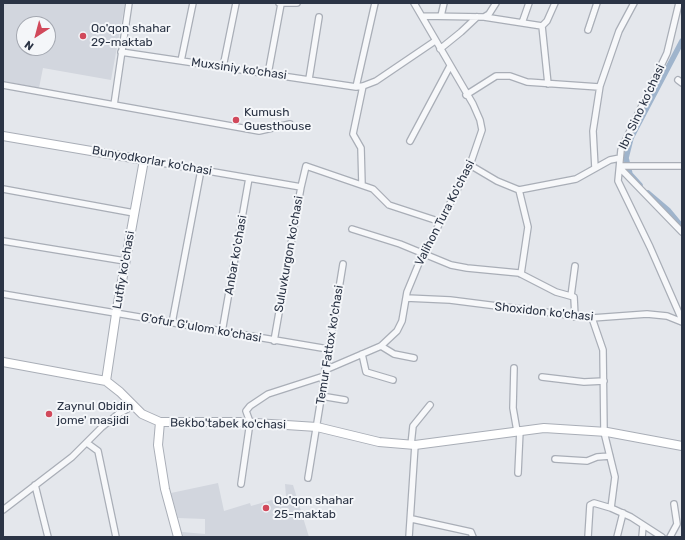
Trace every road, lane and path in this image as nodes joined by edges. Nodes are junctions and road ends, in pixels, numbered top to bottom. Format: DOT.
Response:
graph roads {
  1 [pos="129,3"];
  2 [pos="194,3"];
  3 [pos="236,3"];
  4 [pos="280,3"];
  5 [pos="297,3"];
  6 [pos="375,3"];
  7 [pos="414,3"];
  8 [pos="444,3"];
  9 [pos="496,3"];
  10 [pos="528,3"];
  11 [pos="555,3"];
  12 [pos="597,3"];
  13 [pos="634,3"];
  14 [pos="679,3"];
  15 [pos="319,16"];
  16 [pos="422,16"];
  17 [pos="441,16"];
  18 [pos="477,17"];
  19 [pos="484,17"];
  20 [pos="522,24"];
  21 [pos="542,26"];
  22 [pos="588,30"];
  23 [pos="435,41"];
  24 [pos="440,48"];
  25 [pos="121,52"];
  26 [pos="181,61"];
  27 [pos="450,66"];
  28 [pos="223,67"];
  29 [pos="268,74"];
  30 [pos="309,79"];
  31 [pos="548,84"];
  32 [pos="3,86"];
  33 [pos="363,86"];
  34 [pos="356,87"];
  35 [pos="599,87"];
  36 [pos="466,94"];
  37 [pos="114,105"];
  38 [pos="290,124"];
  39 [pos="3,136"];
  40 [pos="410,141"];
  41 [pos="620,158"];
  42 [pos="144,160"];
  43 [pos="470,165"];
  44 [pos="682,166"];
  45 [pos="620,167"];
  46 [pos="595,168"];
  47 [pos="201,170"];
  48 [pos="249,178"];
  49 [pos="362,185"];
  50 [pos="301,187"];
  51 [pos="3,188"];
  52 [pos="519,190"];
  53 [pos="134,214"];
  54 [pos="441,222"];
  55 [pos="352,229"];
  56 [pos="682,232"];
  57 [pos="3,241"];
  58 [pos="424,254"];
  59 [pos="125,261"];
  60 [pos="343,264"];
  61 [pos="575,266"];
  62 [pos="521,274"];
  63 [pos="3,294"];
  64 [pos="571,296"];
  65 [pos="406,298"];
  66 [pos="116,314"];
  67 [pos="575,316"];
  68 [pos="592,318"];
  69 [pos="682,321"];
  70 [pos="172,323"];
  71 [pos="222,332"];
  72 [pos="274,341"];
  73 [pos="381,346"];
  74 [pos="328,349"];
  75 [pos="362,354"];
  76 [pos="414,358"];
  77 [pos="3,362"];
  78 [pos="514,368"];
  79 [pos="324,373"];
  80 [pos="542,377"];
  81 [pos="393,380"];
  82 [pos="106,381"];
  83 [pos="604,381"];
  84 [pos="321,396"];
  85 [pos="345,400"];
  86 [pos="430,405"];
  87 [pos="133,406"];
  88 [pos="160,422"];
  89 [pos="250,422"];
  90 [pos="318,427"];
  91 [pos="518,430"];
  92 [pos="604,432"];
  93 [pos="87,443"];
  94 [pos="413,445"];
  95 [pos="682,446"];
  96 [pos="610,456"];
  97 [pos="555,459"];
  98 [pos="518,473"];
  99 [pos="308,478"];
  100 [pos="241,484"];
  101 [pos="35,485"];
  102 [pos="674,504"];
  103 [pos="612,508"];
  104 [pos="3,510"];
  105 [pos="623,514"];
  106 [pos="412,519"];
  107 [pos="643,526"];
  108 [pos="48,537"];
  109 [pos="116,537"];
  110 [pos="178,537"];
  111 [pos="409,537"];
  112 [pos="473,537"];
  113 [pos="588,537"];
  114 [pos="617,537"];
  115 [pos="642,537"];
  116 [pos="662,537"];
  117 [pos="670,537"];
  1 -- 25 [label="street"];
  2 -- 26 [label="street"];
  3 -- 28 [label="street"];
  4 -- 5 [label="street"];
  4 -- 29 [label="street"];
  6 -- 34 [label="street"];
  7 -- 16 [label="street, Valihon Tura Ko'chasi"];
  8 -- 17 [label="street"];
  9 -- 19 [label="street"];
  10 -- 20 [label="street"];
  11 -- 21 [label="street"];
  12 -- 22 [label="street"];
  13 -- 35 [label="street"];
  14 -- 41 [label="street, Ibn Sino ko‘chasi"];
  15 -- 30 [label="street"];
  16 -- 17 [label="street"];
  16 -- 23 [label="street, Valihon Tura Ko'chasi"];
  17 -- 18 [label="street"];
  18 -- 19 [label="street"];
  18 -- 24 [label="street"];
  19 -- 20 [label="street"];
  20 -- 21 [label="street"];
  21 -- 31 [label="street"];
  23 -- 24 [label="street, Valihon Tura Ko'chasi"];
  23 -- 33 [label="street, Muxsiniy ko'chasi"];
  24 -- 27 [label="street, Valihon Tura Ko'chasi"];
  25 -- 26 [label="street, Muxsiniy ko'chasi"];
  25 -- 37 [label="street"];
  26 -- 28 [label="street, Muxsiniy ko'chasi"];
  27 -- 36 [label="street, Valihon Tura Ko'chasi"];
  27 -- 40 [label="street"];
  28 -- 29 [label="street, Muxsiniy ko'chasi"];
  29 -- 30 [label="street, Muxsiniy ko'chasi"];
  30 -- 34 [label="street, Muxsiniy ko'chasi"];
  31 -- 35 [label="street"];
  31 -- 36 [label="street"];
  32 -- 37 [label="street"];
  33 -- 34 [label="street, Muxsiniy ko'chasi"];
  33 -- 49 [label="street"];
  35 -- 46 [label="street"];
  36 -- 43 [label="street, Valihon Tura Ko'chasi"];
  37 -- 38 [label="street"];
  39 -- 42 [label="main road, Bunyodkorlar ko'chasi"];
  41 -- 45 [label="street, Ibn Sino ko‘chasi"];
  41 -- 46 [label="street"];
  42 -- 47 [label="street, Bunyodkorlar ko'chasi"];
  42 -- 53 [label="main road, Lutfiy ko'chasi"];
  43 -- 52 [label="street"];
  43 -- 54 [label="street, Valihon Tura Ko'chasi"];
  44 -- 45 [label="street"];
  45 -- 56 [label="street"];
  45 -- 69 [label="street, Ibn Sino ko‘chasi"];
  46 -- 52 [label="street"];
  47 -- 48 [label="street, Bunyodkorlar ko'chasi"];
  47 -- 70 [label="street"];
  48 -- 50 [label="street, Bunyodkorlar ko'chasi"];
  48 -- 71 [label="street, Anbar ko'chasi"];
  49 -- 50 [label="street, Suluvkurgon ko'chasi"];
  49 -- 54 [label="street"];
  50 -- 72 [label="street, Suluvkurgon ko'chasi"];
  51 -- 53 [label="street"];
  52 -- 62 [label="street"];
  53 -- 59 [label="main road, Lutfiy ko'chasi"];
  54 -- 58 [label="street, Valihon Tura Ko'chasi"];
  55 -- 58 [label="street"];
  57 -- 59 [label="street"];
  58 -- 62 [label="street"];
  58 -- 65 [label="street, Valihon Tura Ko'chasi"];
  59 -- 66 [label="main road, Lutfiy ko'chasi"];
  60 -- 74 [label="street, Temur Fattox ko'chasi"];
  61 -- 64 [label="street"];
  62 -- 64 [label="street"];
  63 -- 66 [label="street, G'ofur G'ulom ko'chasi"];
  64 -- 67 [label="street"];
  65 -- 67 [label="street, Shoxidon ko'chasi"];
  65 -- 73 [label="street, Valihon Tura Ko'chasi"];
  66 -- 70 [label="street, G'ofur G'ulom ko'chasi"];
  66 -- 82 [label="main road, Lutfiy ko'chasi"];
  67 -- 68 [label="street, Shoxidon ko'chasi"];
  68 -- 69 [label="street, Shoxidon ko'chasi"];
  68 -- 83 [label="street"];
  70 -- 71 [label="street, G'ofur G'ulom ko'chasi"];
  71 -- 72 [label="street, G'ofur G'ulom ko'chasi"];
  72 -- 74 [label="street, G'ofur G'ulom ko'chasi"];
  73 -- 75 [label="street, Valihon Tura Ko'chasi"];
  73 -- 76 [label="street"];
  74 -- 79 [label="street, Temur Fattox ko'chasi"];
  75 -- 79 [label="street, Valihon Tura Ko'chasi"];
  75 -- 81 [label="street"];
  77 -- 82 [label="main road"];
  78 -- 91 [label="street"];
  79 -- 84 [label="street, Temur Fattox ko'chasi"];
  79 -- 89 [label="street, Valihon Tura Ko'chasi"];
  80 -- 83 [label="street"];
  82 -- 87 [label="main road, Bekbo'tabek ko'chasi"];
  83 -- 92 [label="street"];
  84 -- 85 [label="street"];
  84 -- 90 [label="street, Temur Fattox ko'chasi"];
  86 -- 94 [label="street"];
  87 -- 88 [label="main road, Bekbo'tabek ko'chasi"];
  87 -- 93 [label="street"];
  88 -- 89 [label="main road, Bekbo'tabek ko'chasi"];
  88 -- 110 [label="main road"];
  89 -- 90 [label="main road, Bekbo'tabek ko'chasi"];
  89 -- 100 [label="street"];
  90 -- 94 [label="main road, Bekbo'tabek ko'chasi"];
  90 -- 99 [label="street, Temur Fattox ko'chasi"];
  91 -- 92 [label="main road, Bekbo'tabek ko'chasi"];
  91 -- 94 [label="main road, Bekbo'tabek ko'chasi"];
  91 -- 98 [label="street"];
  92 -- 95 [label="main road, Bekbo'tabek ko'chasi"];
  92 -- 96 [label="street"];
  93 -- 101 [label="street"];
  93 -- 109 [label="street"];
  94 -- 106 [label="street"];
  96 -- 97 [label="street"];
  96 -- 103 [label="street"];
  101 -- 104 [label="street"];
  101 -- 108 [label="street"];
  102 -- 117 [label="street"];
  103 -- 105 [label="street"];
  103 -- 113 [label="street"];
  105 -- 107 [label="street"];
  105 -- 114 [label="street"];
  106 -- 111 [label="street"];
  106 -- 112 [label="street"];
  107 -- 115 [label="street"];
  107 -- 116 [label="street"];
}
